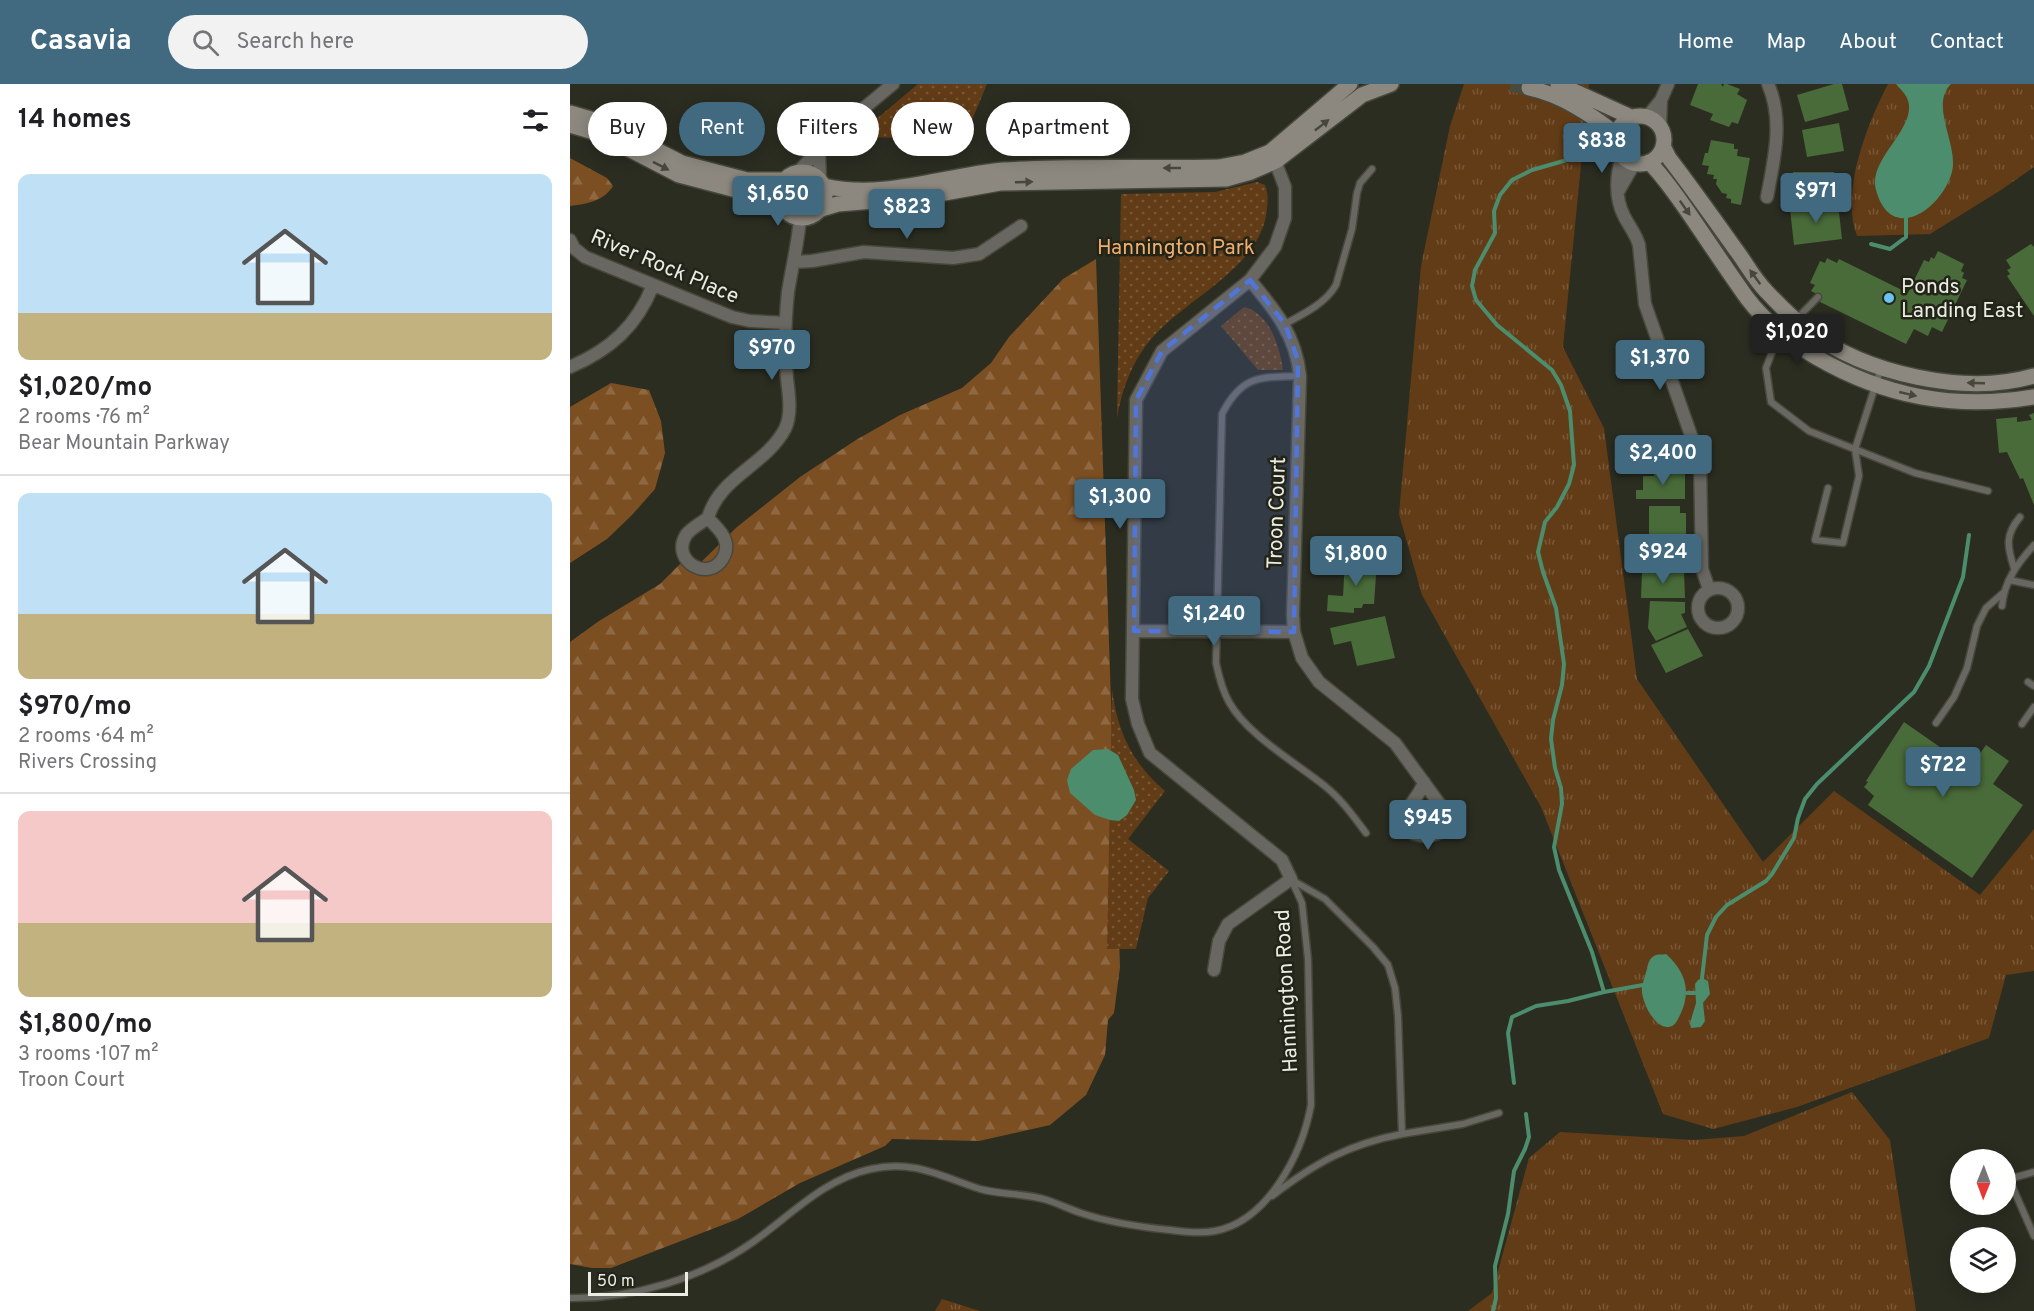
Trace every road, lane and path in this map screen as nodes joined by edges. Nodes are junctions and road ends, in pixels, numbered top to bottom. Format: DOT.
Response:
graph roads {
  1 [pos="893,84"];
  2 [pos="1350,84"];
  3 [pos="1390,84"];
  4 [pos="1558,84"];
  5 [pos="1668,84"];
  6 [pos="1768,84"];
  7 [pos="1529,88"];
  8 [pos="871,102"];
  9 [pos="570,112"];
  10 [pos="1631,117"];
  11 [pos="1653,121"];
  12 [pos="570,125"];
  13 [pos="1616,134"];
  14 [pos="1663,147"];
  15 [pos="814,156"];
  16 [pos="819,156"];
  17 [pos="1273,157"];
  18 [pos="1635,161"];
  19 [pos="1372,169"];
  20 [pos="798,172"];
  21 [pos="784,180"];
  22 [pos="822,183"];
  23 [pos="1767,197"];
  24 [pos="780,204"];
  25 [pos="821,209"];
  26 [pos="800,219"];
  27 [pos="1021,226"];
  28 [pos="570,240"];
  29 [pos="794,262"];
  30 [pos="1250,280"];
  31 [pos="653,285"];
  32 [pos="1818,297"];
  33 [pos="1795,320"];
  34 [pos="785,323"];
  35 [pos="1285,324"];
  36 [pos="1782,333"];
  37 [pos="570,367"];
  38 [pos="1881,368"];
  39 [pos="1300,376"];
  40 [pos="2034,376"];
  41 [pos="1876,385"];
  42 [pos="2034,397"];
  43 [pos="1855,449"];
  44 [pos="1828,488"];
  45 [pos="1988,491"];
  46 [pos="2020,517"];
  47 [pos="708,518"];
  48 [pos="2034,545"];
  49 [pos="2014,568"];
  50 [pos="2009,580"];
  51 [pos="2034,585"];
  52 [pos="1709,589"];
  53 [pos="2003,593"];
  54 [pos="2002,606"];
  55 [pos="1134,631"];
  56 [pos="1217,632"];
  57 [pos="1294,632"];
  58 [pos="2034,707"];
  59 [pos="1936,723"];
  60 [pos="2022,724"];
  61 [pos="1424,782"];
  62 [pos="1366,833"];
  63 [pos="1291,879"];
  64 [pos="1214,970"];
  65 [pos="1499,1113"];
  66 [pos="1402,1134"];
  67 [pos="2034,1172"];
  68 [pos="1265,1202"];
  69 [pos="2034,1236"];
  70 [pos="570,1298"];
  1 -- 8 [label="street"];
  2 -- 17 [label="street"];
  17 -- 3 [label="street, one-way"];
  4 -- 10 [label="street"];
  5 -- 11 [label="street"];
  6 -- 23 [label="street"];
  7 -- 13 [label="street"];
  9 -- 21 [label="street"];
  10 -- 11 [label="street"];
  10 -- 13 [label="street"];
  11 -- 14 [label="street"];
  12 -- 24 [label="street, one-way"];
  13 -- 18 [label="street"];
  14 -- 18 [label="street"];
  33 -- 14 [label="street, one-way"];
  15 -- 20 [label="street"];
  16 -- 22 [label="street"];
  17 -- 22 [label="street, one-way"];
  25 -- 17 [label="street, one-way"];
  17 -- 30 [label="street, Hannington Road"];
  18 -- 36 [label="street, one-way"];
  18 -- 52 [label="street"];
  19 -- 35 [label="lane"];
  20 -- 21 [label="street"];
  20 -- 22 [label="street"];
  21 -- 24 [label="street"];
  22 -- 25 [label="street"];
  24 -- 26 [label="street"];
  25 -- 26 [label="street"];
  26 -- 29 [label="street"];
  27 -- 29 [label="street"];
  28 -- 31 [label="street, River Rock Place"];
  29 -- 34 [label="street"];
  30 -- 35 [label="street, Troon Court"];
  30 -- 55 [label="street, Hannington Road"];
  31 -- 34 [label="street, River Rock Place"];
  31 -- 37 [label="street"];
  32 -- 33 [label="lane"];
  33 -- 36 [label="lane"];
  33 -- 38 [label="street"];
  34 -- 47 [label="street"];
  35 -- 39 [label="street, Troon Court"];
  36 -- 41 [label="street"];
  36 -- 43 [label="lane"];
  40 -- 38 [label="street, one-way"];
  38 -- 41 [label="lane"];
  39 -- 56 [label="lane"];
  39 -- 57 [label="street, Troon Court"];
  41 -- 42 [label="street, one-way"];
  41 -- 43 [label="lane"];
  43 -- 44 [label="lane"];
  43 -- 45 [label="lane"];
  46 -- 49 [label="lane"];
  48 -- 49 [label="lane"];
  49 -- 50 [label="lane"];
  50 -- 51 [label="lane"];
  50 -- 53 [label="lane"];
  53 -- 54 [label="lane"];
  53 -- 59 [label="lane"];
  55 -- 56 [label="street"];
  55 -- 63 [label="street, Hannington Road"];
  56 -- 57 [label="street"];
  56 -- 62 [label="lane"];
  57 -- 61 [label="street, Troon Court"];
  58 -- 60 [label="lane"];
  63 -- 64 [label="street"];
  63 -- 66 [label="lane"];
  63 -- 68 [label="lane, Hannington Road"];
  65 -- 66 [label="lane"];
  66 -- 68 [label="lane"];
  67 -- 69 [label="lane"];
  68 -- 70 [label="lane, Hannington Road"];
}
